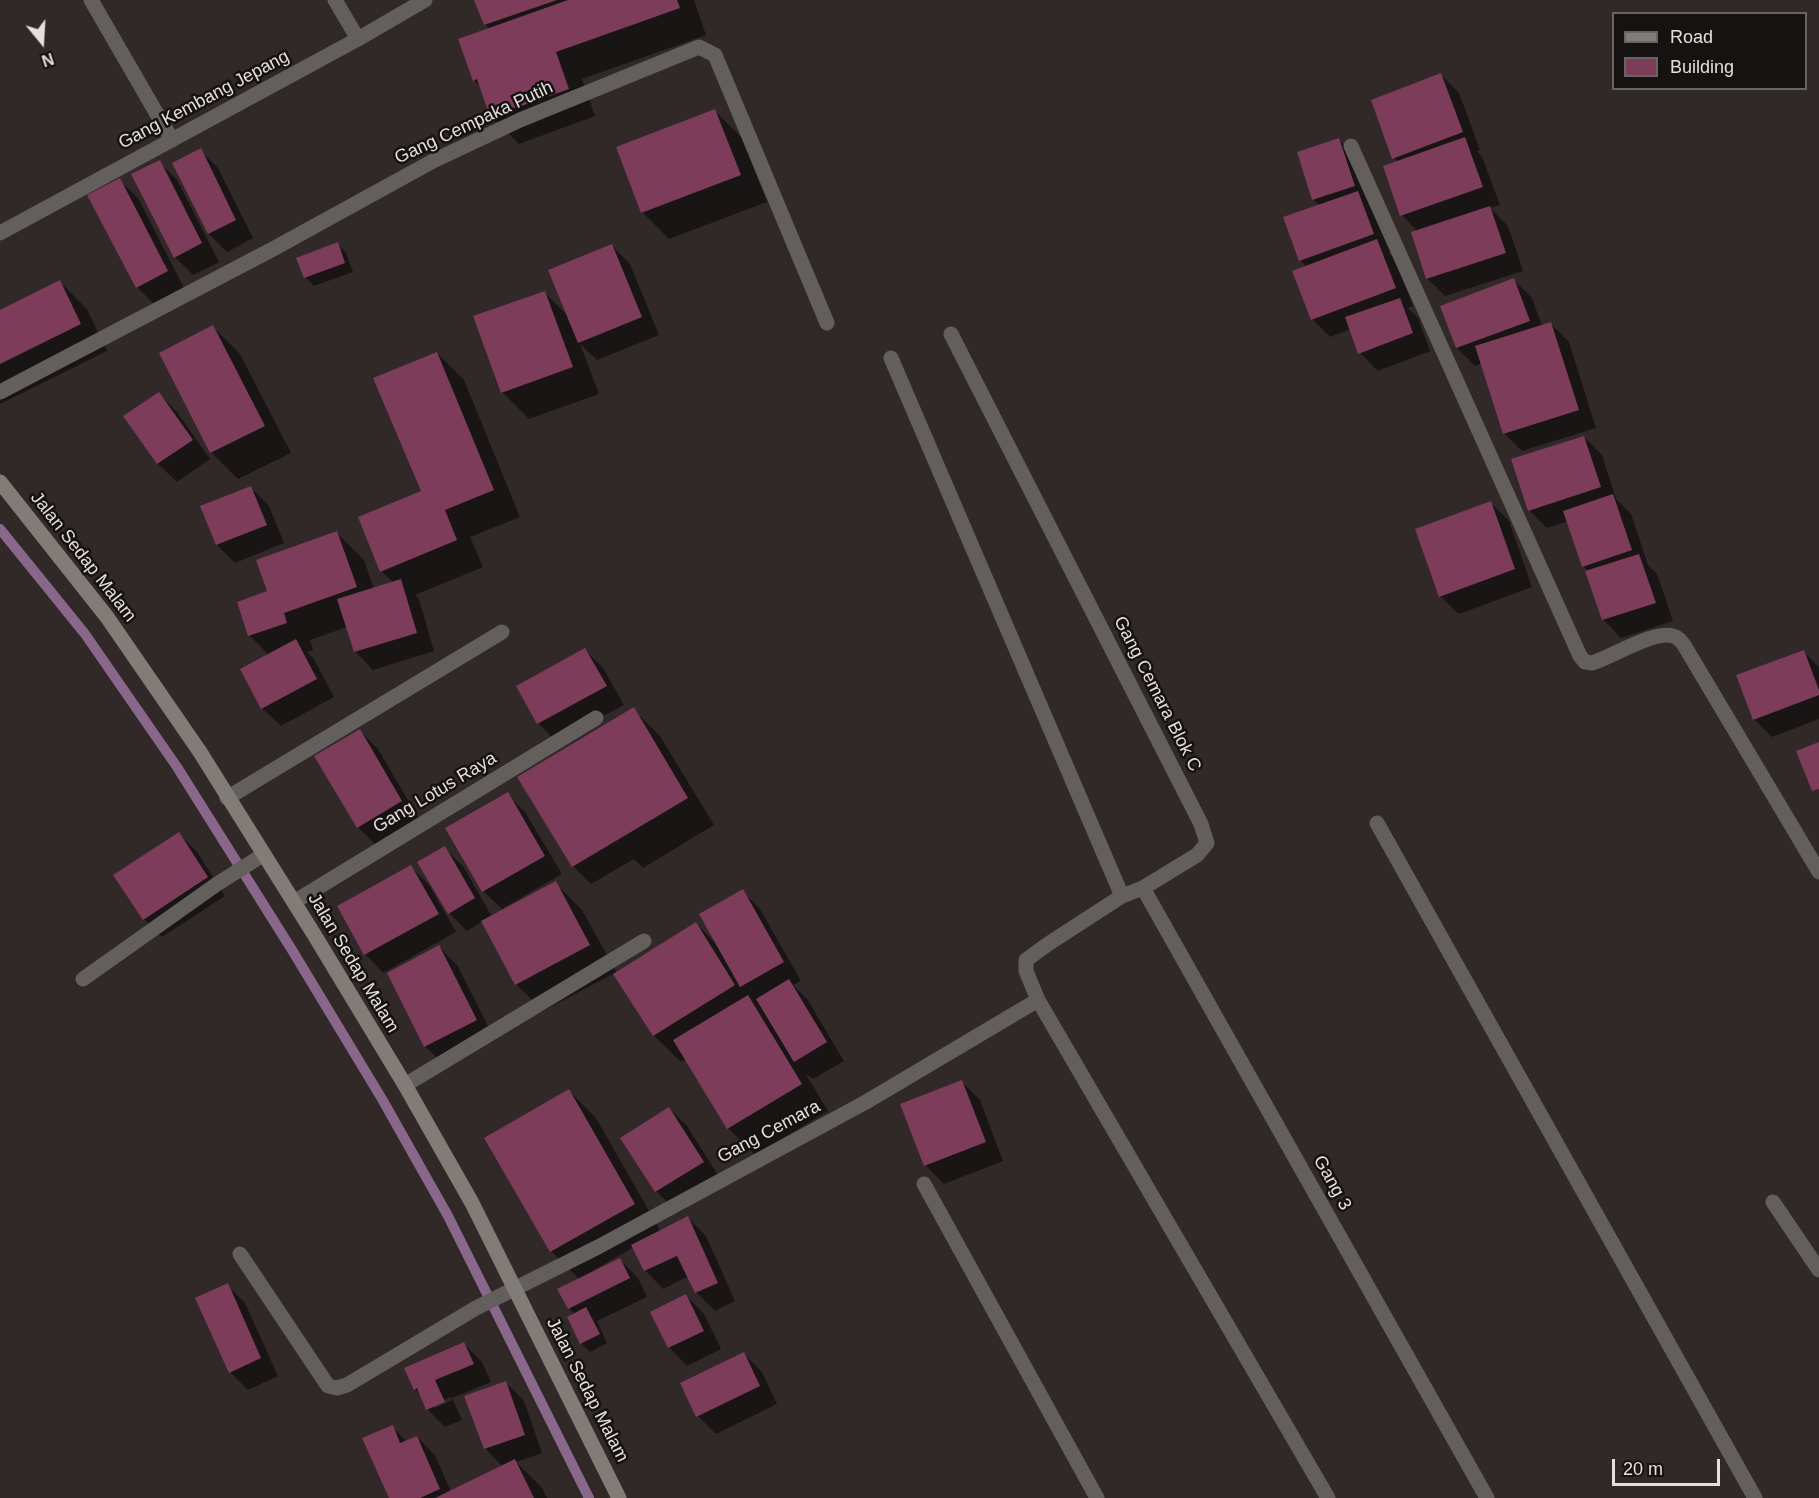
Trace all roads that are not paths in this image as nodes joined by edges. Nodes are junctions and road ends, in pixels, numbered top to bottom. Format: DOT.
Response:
graph roads {
  1 [pos="91,0"];
  2 [pos="335,0"];
  3 [pos="425,0"];
  4 [pos="357,39"];
  5 [pos="172,140"];
  6 [pos="1350,146"];
  7 [pos="0,233"];
  8 [pos="827,323"];
  9 [pos="951,334"];
  10 [pos="891,357"];
  11 [pos="0,392"];
  12 [pos="0,482"];
  13 [pos="502,632"];
  14 [pos="596,718"];
  15 [pos="227,798"];
  16 [pos="1377,823"];
  17 [pos="263,855"];
  18 [pos="1819,872"];
  19 [pos="1143,888"];
  20 [pos="1122,896"];
  21 [pos="294,902"];
  22 [pos="644,941"];
  23 [pos="83,979"];
  24 [pos="1038,1000"];
  25 [pos="405,1086"];
  26 [pos="924,1184"];
  27 [pos="1773,1202"];
  28 [pos="240,1254"];
  29 [pos="1819,1270"];
  30 [pos="513,1288"];
  31 [pos="619,1498"];
  32 [pos="1097,1498"];
  33 [pos="1328,1498"];
  34 [pos="1487,1498"];
  35 [pos="1755,1498"];
  1 -- 5 [label="street"];
  2 -- 4 [label="street"];
  3 -- 4 [label="street, Gang Kembang Jepang"];
  4 -- 5 [label="street, Gang Kembang Jepang"];
  5 -- 7 [label="street, Gang Kembang Jepang"];
  6 -- 18 [label="street"];
  8 -- 11 [label="street, Gang Cempaka Putih"];
  9 -- 19 [label="street, Gang Cemara Blok C"];
  10 -- 20 [label="street"];
  12 -- 15 [label="street, Jalan Sedap Malam"];
  13 -- 15 [label="street"];
  14 -- 21 [label="street, Gang Lotus Raya"];
  15 -- 17 [label="street, Jalan Sedap Malam"];
  16 -- 35 [label="street"];
  17 -- 21 [label="street, Jalan Sedap Malam"];
  17 -- 23 [label="street"];
  19 -- 20 [label="street, Gang Cemara Blok C"];
  19 -- 34 [label="street, Gang 3"];
  20 -- 24 [label="street, Gang Cemara Blok C"];
  21 -- 25 [label="street, Jalan Sedap Malam"];
  22 -- 25 [label="street"];
  24 -- 30 [label="street, Gang Cemara"];
  24 -- 33 [label="street"];
  25 -- 30 [label="street, Jalan Sedap Malam"];
  26 -- 32 [label="street"];
  27 -- 29 [label="street"];
  28 -- 30 [label="street, Gang Cemara"];
  30 -- 31 [label="street, Jalan Sedap Malam"];
}
